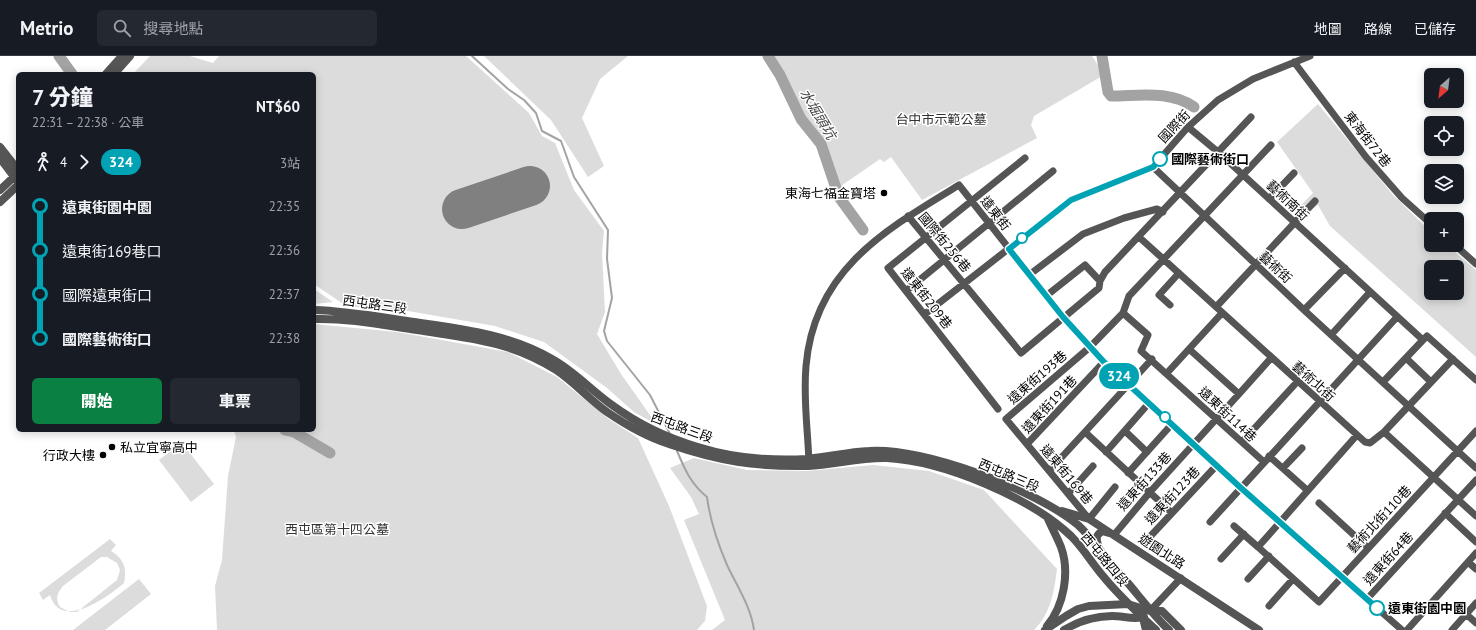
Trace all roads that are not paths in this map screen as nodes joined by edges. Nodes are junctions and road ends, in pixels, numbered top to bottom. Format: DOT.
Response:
graph roads {
  1 [pos="122,56"];
  2 [pos="130,56"];
  3 [pos="1310,56"];
  4 [pos="1294,62"];
  5 [pos="108,72"];
  6 [pos="116,72"];
  7 [pos="1251,117"];
  8 [pos="1188,127"];
  9 [pos="1272,145"];
  10 [pos="0,147"];
  11 [pos="1218,152"];
  12 [pos="0,158"];
  13 [pos="1025,158"];
  14 [pos="1153,167"];
  15 [pos="1053,171"];
  16 [pos="1294,173"];
  17 [pos="16,175"];
  18 [pos="1243,175"];
  19 [pos="16,176"];
  20 [pos="16,178"];
  21 [pos="16,178"];
  22 [pos="0,190"];
  23 [pos="1181,193"];
  24 [pos="1269,199"];
  25 [pos="971,200"];
  26 [pos="1315,201"];
  27 [pos="0,202"];
  28 [pos="1163,212"];
  29 [pos="908,216"];
  30 [pos="1205,216"];
  31 [pos="1424,218"];
  32 [pos="1294,223"];
  33 [pos="989,224"];
  34 [pos="1139,236"];
  35 [pos="926,237"];
  36 [pos="1009,249"];
  37 [pos="1463,252"];
  38 [pos="944,259"];
  39 [pos="1165,259"];
  40 [pos="1256,264"];
  41 [pos="1476,264"];
  42 [pos="1345,268"];
  43 [pos="1179,273"];
  44 [pos="1029,275"];
  45 [pos="964,283"];
  46 [pos="1099,285"];
  47 [pos="906,291"];
  48 [pos="1370,292"];
  49 [pos="1046,296"];
  50 [pos="1170,305"];
  51 [pos="316,310"];
  52 [pos="1219,310"];
  53 [pos="1304,310"];
  54 [pos="1123,313"];
  55 [pos="924,314"];
  56 [pos="1063,317"];
  57 [pos="1397,317"];
  58 [pos="316,319"];
  59 [pos="1331,334"];
  60 [pos="1423,340"];
  61 [pos="1090,348"];
  62 [pos="1189,349"];
  63 [pos="1271,358"];
  64 [pos="1406,358"];
  65 [pos="1152,359"];
  66 [pos="1357,359"];
  67 [pos="1453,359"];
  68 [pos="1104,362"];
  69 [pos="1167,373"];
  70 [pos="1476,380"];
  71 [pos="1297,382"];
  72 [pos="1383,382"];
  73 [pos="1432,382"];
  74 [pos="1129,385"];
  75 [pos="1239,394"];
  76 [pos="1319,401"];
  77 [pos="1149,403"];
  78 [pos="1409,406"];
  79 [pos="998,409"];
  80 [pos="1217,419"];
  81 [pos="1172,424"];
  82 [pos="1125,431"];
  83 [pos="1476,431"];
  84 [pos="1085,432"];
  85 [pos="1384,432"];
  86 [pos="1357,435"];
  87 [pos="1242,442"];
  88 [pos="1027,444"];
  89 [pos="1193,444"];
  90 [pos="1302,448"];
  91 [pos="1458,451"];
  92 [pos="1106,452"];
  93 [pos="1147,452"];
  94 [pos="1269,456"];
  95 [pos="809,462"];
  96 [pos="1264,462"];
  97 [pos="1217,465"];
  98 [pos="1093,466"];
  99 [pos="1283,468"];
  100 [pos="1476,468"];
  101 [pos="1049,471"];
  102 [pos="1128,473"];
  103 [pos="1434,477"];
  104 [pos="1476,480"];
  105 [pos="1115,487"];
  106 [pos="1241,488"];
  107 [pos="1307,490"];
  108 [pos="1150,492"];
  109 [pos="1068,494"];
  110 [pos="1458,499"];
  111 [pos="1319,503"];
  112 [pos="1059,511"];
  113 [pos="1172,513"];
  114 [pos="1445,514"];
  115 [pos="1476,516"];
  116 [pos="1046,517"];
  117 [pos="1089,519"];
  118 [pos="1210,522"];
  119 [pos="1280,522"];
  120 [pos="1234,526"];
  121 [pos="1114,534"];
  122 [pos="1244,534"];
  123 [pos="1145,542"];
  124 [pos="1476,542"];
  125 [pos="1258,547"];
  126 [pos="1368,548"];
  127 [pos="1476,552"];
  128 [pos="1103,555"];
  129 [pos="1268,556"];
  130 [pos="1221,559"];
  131 [pos="1468,562"];
  132 [pos="1476,569"];
  133 [pos="1342,577"];
  134 [pos="1181,578"];
  135 [pos="1248,579"];
  136 [pos="1294,579"];
  137 [pos="1367,599"];
  138 [pos="1476,603"];
  139 [pos="1128,604"];
  140 [pos="1269,606"];
  141 [pos="1150,611"];
  142 [pos="1466,614"];
  143 [pos="1143,618"];
  144 [pos="1476,623"];
  145 [pos="1044,630"];
  146 [pos="1064,630"];
  147 [pos="1146,630"];
  148 [pos="1156,630"];
  149 [pos="1169,630"];
  150 [pos="1181,630"];
  151 [pos="1259,630"];
  152 [pos="1402,630"];
  153 [pos="1407,630"];
  154 [pos="1452,630"];
  1 -- 5 [label="street"];
  2 -- 6 [label="street"];
  3 -- 4 [label="street, 國際街"];
  4 -- 8 [label="street, 國際街"];
  4 -- 31 [label="street, 東海街72巷"];
  7 -- 11 [label="street"];
  8 -- 11 [label="street, 藝術南街"];
  8 -- 14 [label="street, 國際街"];
  9 -- 18 [label="street"];
  10 -- 17 [label="street"];
  11 -- 18 [label="street, 藝術南街"];
  11 -- 23 [label="street"];
  12 -- 19 [label="street"];
  13 -- 25 [label="street, 遠東街209巷"];
  14 -- 23 [label="street, 藝術街"];
  14 -- 36 [label="street, 國際街"];
  15 -- 33 [label="street"];
  16 -- 24 [label="street"];
  18 -- 24 [label="street, 藝術南街"];
  18 -- 30 [label="street"];
  20 -- 22 [label="street"];
  21 -- 27 [label="street"];
  23 -- 28 [label="street"];
  23 -- 30 [label="street, 藝術街"];
  24 -- 32 [label="street, 藝術南街"];
  25 -- 29 [label="street, 遠東街"];
  25 -- 33 [label="street, 遠東街"];
  25 -- 35 [label="street, 遠東街209巷"];
  26 -- 32 [label="street"];
  28 -- 34 [label="street"];
  28 -- 44 [label="street"];
  29 -- 35 [label="street, 國際街256巷"];
  29 -- 95 [label="street, 遠東街"];
  30 -- 39 [label="street"];
  30 -- 40 [label="street, 藝術街"];
  32 -- 40 [label="street"];
  32 -- 42 [label="street, 藝術南街"];
  33 -- 36 [label="street, 遠東街"];
  33 -- 38 [label="street"];
  34 -- 39 [label="street, 藝術北街"];
  34 -- 46 [label="street"];
  35 -- 38 [label="street, 國際街256巷"];
  35 -- 47 [label="street, 遠東街209巷"];
  36 -- 44 [label="street, 遠東街"];
  36 -- 45 [label="street, 國際街"];
  37 -- 41 [label="street"];
  38 -- 45 [label="street, 國際街256巷"];
  38 -- 47 [label="street"];
  39 -- 43 [label="street, 藝術北街"];
  39 -- 54 [label="street"];
  40 -- 52 [label="street"];
  40 -- 53 [label="street, 藝術街"];
  42 -- 48 [label="street, 藝術南街"];
  42 -- 53 [label="street"];
  43 -- 50 [label="street"];
  43 -- 52 [label="street, 藝術北街"];
  44 -- 49 [label="street, 遠東街"];
  45 -- 55 [label="street, 國際街"];
  45 -- 56 [label="street, 國際街256巷"];
  46 -- 49 [label="street"];
  46 -- 56 [label="street"];
  47 -- 55 [label="street, 遠東街209巷"];
  48 -- 57 [label="street, 藝術南街"];
  48 -- 59 [label="street"];
  49 -- 56 [label="street, 遠東街"];
  51 -- 95 [label="street, 西屯路三段"];
  52 -- 62 [label="street"];
  52 -- 63 [label="street, 藝術北街"];
  53 -- 59 [label="street, 藝術街"];
  54 -- 61 [label="street"];
  54 -- 65 [label="street, 遠東街114巷"];
  55 -- 79 [label="street, 遠東街209巷"];
  56 -- 61 [label="street, 遠東街"];
  57 -- 60 [label="street, 藝術南街"];
  57 -- 66 [label="street"];
  58 -- 95 [label="street, 西屯路三段"];
  59 -- 66 [label="street, 藝術街"];
  60 -- 64 [label="street"];
  60 -- 67 [label="street, 藝術南街"];
  61 -- 68 [label="street, 遠東街"];
  61 -- 88 [label="street, 遠東街193巷"];
  62 -- 69 [label="street"];
  62 -- 75 [label="street"];
  63 -- 71 [label="street, 藝術北街"];
  63 -- 75 [label="street, 遠東街133巷"];
  64 -- 72 [label="street"];
  64 -- 73 [label="street"];
  65 -- 69 [label="street, 遠東街114巷"];
  65 -- 74 [label="street"];
  66 -- 72 [label="street, 藝術街"];
  66 -- 76 [label="street"];
  67 -- 70 [label="street, 藝術南街"];
  67 -- 73 [label="street"];
  68 -- 74 [label="street, 遠東街"];
  68 -- 88 [label="street, 遠東街191巷"];
  69 -- 80 [label="street, 遠東街114巷"];
  71 -- 76 [label="street, 藝術北街"];
  71 -- 87 [label="street"];
  72 -- 78 [label="street, 藝術街"];
  73 -- 78 [label="street"];
  74 -- 77 [label="street, 遠東街"];
  74 -- 84 [label="street"];
  75 -- 80 [label="street, 遠東街133巷"];
  76 -- 86 [label="street, 藝術北街"];
  76 -- 94 [label="street"];
  77 -- 81 [label="street, 遠東街"];
  77 -- 82 [label="street"];
  78 -- 85 [label="street"];
  78 -- 91 [label="street, 藝術街"];
  80 -- 87 [label="street, 遠東街114巷"];
  80 -- 89 [label="street, 遠東街133巷"];
  81 -- 89 [label="street, 遠東街"];
  81 -- 93 [label="street"];
  82 -- 92 [label="street"];
  82 -- 93 [label="street"];
  83 -- 91 [label="street, 藝術北街110巷"];
  84 -- 92 [label="street"];
  84 -- 101 [label="street"];
  85 -- 86 [label="street, 藝術北街"];
  85 -- 103 [label="street"];
  86 -- 107 [label="street"];
  87 -- 96 [label="street, 遠東街114巷"];
  88 -- 101 [label="street, 遠東街169巷"];
  89 -- 97 [label="street, 遠東街"];
  89 -- 108 [label="street, 遠東街133巷"];
  90 -- 99 [label="street"];
  91 -- 100 [label="street, 藝術街"];
  91 -- 103 [label="street, 藝術北街110巷"];
  92 -- 102 [label="street"];
  93 -- 102 [label="street"];
  94 -- 96 [label="street"];
  94 -- 99 [label="street"];
  95 -- 112 [label="street, 西屯路三段"];
  95 -- 116 [label="street, 西屯路三段"];
  96 -- 106 [label="street"];
  97 -- 106 [label="street, 遠東街"];
  97 -- 113 [label="street, 遠東街123巷"];
  98 -- 109 [label="street"];
  99 -- 107 [label="street"];
  101 -- 109 [label="street, 遠東街169巷"];
  102 -- 108 [label="street"];
  103 -- 110 [label="street"];
  103 -- 126 [label="street, 藝術北街110巷"];
  104 -- 110 [label="street, 遠東街64巷"];
  105 -- 117 [label="street"];
  106 -- 118 [label="street"];
  106 -- 119 [label="street, 遠東街"];
  107 -- 119 [label="street"];
  108 -- 113 [label="street"];
  108 -- 121 [label="street, 遠東街133巷"];
  109 -- 117 [label="street, 遠東街169巷"];
  110 -- 114 [label="street, 遠東街64巷"];
  110 -- 115 [label="street"];
  111 -- 126 [label="street"];
  112 -- 116 [label="street"];
  112 -- 117 [label="street, 遊園北路"];
  112 -- 128 [label="street, 西屯路四段"];
  113 -- 123 [label="street, 遠東街123巷"];
  114 -- 124 [label="street"];
  114 -- 137 [label="street, 遠東街64巷"];
  116 -- 139 [label="street, 西屯路四段"];
  116 -- 145 [label="street"];
  117 -- 121 [label="street, 遊園北路"];
  119 -- 125 [label="street"];
  119 -- 133 [label="street, 遠東街"];
  120 -- 122 [label="street"];
  121 -- 128 [label="street"];
  121 -- 134 [label="street, 遊園北路"];
  122 -- 125 [label="street"];
  122 -- 130 [label="street"];
  125 -- 129 [label="street"];
  126 -- 133 [label="street, 藝術北街110巷"];
  127 -- 131 [label="street"];
  128 -- 141 [label="street, 西屯路四段"];
  129 -- 135 [label="street"];
  129 -- 136 [label="street"];
  131 -- 132 [label="street"];
  131 -- 153 [label="street"];
  133 -- 136 [label="street, 藝術北街110巷"];
  133 -- 137 [label="street, 遠東街"];
  134 -- 141 [label="street"];
  134 -- 151 [label="street, 遊園北路"];
  136 -- 140 [label="street"];
  137 -- 152 [label="street, 遠東街"];
  138 -- 142 [label="street"];
  139 -- 141 [label="street"];
  139 -- 143 [label="street, 西屯路四段"];
  139 -- 145 [label="street"];
  141 -- 143 [label="street"];
  141 -- 149 [label="street, 西屯路四段"];
  141 -- 150 [label="street, 西屯路四段"];
  142 -- 144 [label="street"];
  142 -- 154 [label="street"];
  143 -- 146 [label="street"];
  143 -- 147 [label="street"];
  143 -- 148 [label="street, 西屯路四段"];
}
